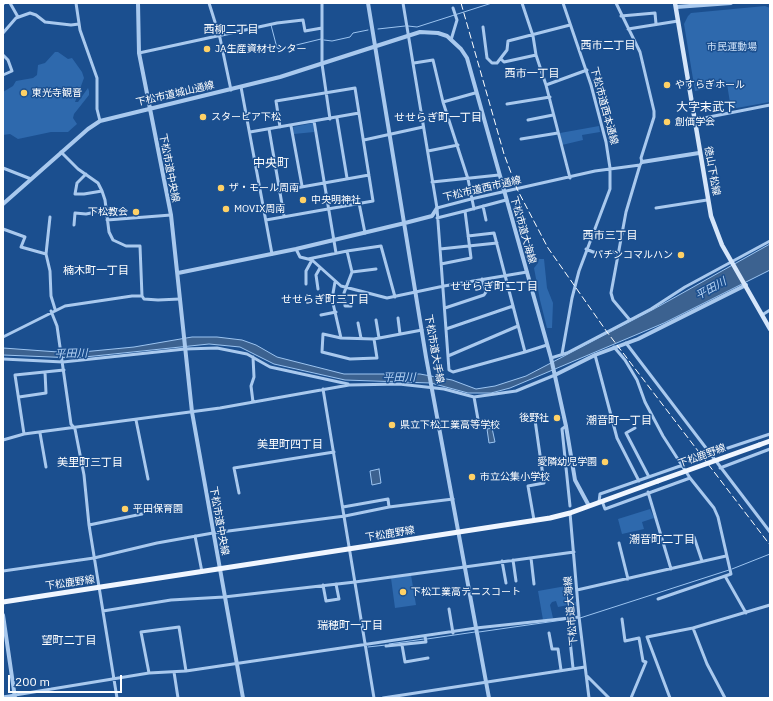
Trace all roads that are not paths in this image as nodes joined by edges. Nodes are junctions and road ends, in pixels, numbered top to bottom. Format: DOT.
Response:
graph roads {
  1 [pos="10,3"];
  2 [pos="76,3"];
  3 [pos="138,3"];
  4 [pos="209,3"];
  5 [pos="322,3"];
  6 [pos="368,3"];
  7 [pos="403,3"];
  8 [pos="408,3"];
  9 [pos="522,3"];
  10 [pos="563,3"];
  11 [pos="616,3"];
  12 [pos="730,3"];
  13 [pos="676,5"];
  14 [pos="453,8"];
  15 [pos="622,16"];
  16 [pos="18,17"];
  17 [pos="678,21"];
  18 [pos="79,24"];
  19 [pos="656,24"];
  20 [pos="570,25"];
  21 [pos="322,28"];
  22 [pos="483,28"];
  23 [pos="628,29"];
  24 [pos="3,34"];
  25 [pos="218,35"];
  26 [pos="409,35"];
  27 [pos="533,36"];
  28 [pos="451,40"];
  29 [pos="375,46"];
  30 [pos="139,53"];
  31 [pos="3,55"];
  32 [pos="536,55"];
  33 [pos="501,59"];
  34 [pos="414,63"];
  35 [pos="322,64"];
  36 [pos="586,70"];
  37 [pos="3,75"];
  38 [pos="546,85"];
  39 [pos="241,87"];
  40 [pos="231,90"];
  41 [pos="326,93"];
  42 [pos="475,93"];
  43 [pos="550,97"];
  44 [pos="443,102"];
  45 [pos="507,104"];
  46 [pos="770,105"];
  47 [pos="149,108"];
  48 [pos="359,113"];
  49 [pos="553,115"];
  50 [pos="337,118"];
  51 [pos="330,119"];
  52 [pos="528,120"];
  53 [pos="694,120"];
  54 [pos="100,121"];
  55 [pos="314,121"];
  56 [pos="291,126"];
  57 [pos="280,127"];
  58 [pos="423,127"];
  59 [pos="269,130"];
  60 [pos="250,132"];
  61 [pos="558,132"];
  62 [pos="389,134"];
  63 [pos="521,139"];
  64 [pos="364,140"];
  65 [pos="458,145"];
  66 [pos="428,151"];
  67 [pos="61,152"];
  68 [pos="699,153"];
  69 [pos="641,164"];
  70 [pos="3,168"];
  71 [pos="610,168"];
  72 [pos="86,174"];
  73 [pos="369,175"];
  74 [pos="499,176"];
  75 [pos="347,178"];
  76 [pos="570,178"];
  77 [pos="31,179"];
  78 [pos="468,179"];
  79 [pos="432,182"];
  80 [pos="324,183"];
  81 [pos="302,186"];
  82 [pos="102,191"];
  83 [pos="279,191"];
  84 [pos="503,192"];
  85 [pos="471,199"];
  86 [pos="506,200"];
  87 [pos="707,200"];
  88 [pos="360,203"];
  89 [pos="3,204"];
  90 [pos="483,206"];
  91 [pos="328,208"];
  92 [pos="437,208"];
  93 [pos="656,208"];
  94 [pos="474,209"];
  95 [pos="106,210"];
  96 [pos="465,211"];
  97 [pos="171,215"];
  98 [pos="284,216"];
  99 [pos="50,217"];
  100 [pos="437,218"];
  101 [pos="107,220"];
  102 [pos="266,220"];
  103 [pos="486,220"];
  104 [pos="405,223"];
  105 [pos="74,225"];
  106 [pos="3,229"];
  107 [pos="365,232"];
  108 [pos="468,236"];
  109 [pos="333,240"];
  110 [pos="770,241"];
  111 [pos="496,243"];
  112 [pos="469,246"];
  113 [pos="296,249"];
  114 [pos="440,249"];
  115 [pos="586,249"];
  116 [pos="347,251"];
  117 [pos="618,252"];
  118 [pos="336,253"];
  119 [pos="46,254"];
  120 [pos="272,254"];
  121 [pos="307,260"];
  122 [pos="312,260"];
  123 [pos="732,262"];
  124 [pos="441,264"];
  125 [pos="320,268"];
  126 [pos="376,269"];
  127 [pos="352,272"];
  128 [pos="527,272"];
  129 [pos="178,273"];
  130 [pos="504,275"];
  131 [pos="482,280"];
  132 [pos="335,282"];
  133 [pos="306,284"];
  134 [pos="746,284"];
  135 [pos="444,286"];
  136 [pos="346,288"];
  137 [pos="318,289"];
  138 [pos="416,291"];
  139 [pos="142,296"];
  140 [pos="395,297"];
  141 [pos="180,299"];
  142 [pos="351,306"];
  143 [pos="513,306"];
  144 [pos="445,308"];
  145 [pos="55,309"];
  146 [pos="770,310"];
  147 [pos="51,311"];
  148 [pos="336,312"];
  149 [pos="322,315"];
  150 [pos="762,315"];
  151 [pos="398,318"];
  152 [pos="629,319"];
  153 [pos="376,320"];
  154 [pos="358,323"];
  155 [pos="518,326"];
  156 [pos="446,329"];
  157 [pos="770,329"];
  158 [pos="422,330"];
  159 [pos="400,334"];
  160 [pos="3,337"];
  161 [pos="341,338"];
  162 [pos="360,338"];
  163 [pos="379,338"];
  164 [pos="374,339"];
  165 [pos="626,343"];
  166 [pos="548,345"];
  167 [pos="614,347"];
  168 [pos="185,348"];
  169 [pos="525,352"];
  170 [pos="562,354"];
  171 [pos="595,355"];
  172 [pos="448,356"];
  173 [pos="253,357"];
  174 [pos="551,358"];
  175 [pos="3,359"];
  176 [pos="63,361"];
  177 [pos="64,370"];
  178 [pos="45,372"];
  179 [pos="555,374"];
  180 [pos="349,385"];
  181 [pos="433,386"];
  182 [pos="323,389"];
  183 [pos="19,397"];
  184 [pos="474,397"];
  185 [pos="253,402"];
  186 [pos="192,412"];
  187 [pos="534,413"];
  188 [pos="136,420"];
  189 [pos="496,422"];
  190 [pos="73,426"];
  191 [pos="566,426"];
  192 [pos="635,428"];
  193 [pos="40,433"];
  194 [pos="24,434"];
  195 [pos="770,434"];
  196 [pos="3,440"];
  197 [pos="770,441"];
  198 [pos="770,449"];
  199 [pos="334,452"];
  200 [pos="710,454"];
  201 [pos="683,465"];
  202 [pos="46,467"];
  203 [pos="720,468"];
  204 [pos="574,475"];
  205 [pos="567,476"];
  206 [pos="649,477"];
  207 [pos="690,478"];
  208 [pos="148,479"];
  209 [pos="639,481"];
  210 [pos="648,492"];
  211 [pos="239,493"];
  212 [pos="453,499"];
  213 [pos="600,502"];
  214 [pos="570,506"];
  215 [pos="589,506"];
  216 [pos="343,507"];
  217 [pos="389,507"];
  218 [pos="570,513"];
  219 [pos="142,514"];
  220 [pos="345,516"];
  221 [pos="534,520"];
  222 [pos="89,525"];
  223 [pos="459,532"];
  224 [pos="770,532"];
  225 [pos="213,533"];
  226 [pos="194,536"];
  227 [pos="694,537"];
  228 [pos="619,543"];
  229 [pos="350,549"];
  230 [pos="574,552"];
  231 [pos="726,556"];
  232 [pos="94,558"];
  233 [pos="531,558"];
  234 [pos="513,560"];
  235 [pos="502,561"];
  236 [pos="702,561"];
  237 [pos="465,567"];
  238 [pos="671,568"];
  239 [pos="219,569"];
  240 [pos="3,571"];
  241 [pos="202,572"];
  242 [pos="725,576"];
  243 [pos="628,579"];
  244 [pos="516,581"];
  245 [pos="355,582"];
  246 [pos="506,583"];
  247 [pos="336,584"];
  248 [pos="534,584"];
  249 [pos="323,585"];
  250 [pos="99,588"];
  251 [pos="577,590"];
  252 [pos="224,597"];
  253 [pos="658,598"];
  254 [pos="3,602"];
  255 [pos="770,605"];
  256 [pos="449,609"];
  257 [pos="104,611"];
  258 [pos="746,613"];
  259 [pos="3,615"];
  260 [pos="579,617"];
  261 [pos="622,618"];
  262 [pos="476,628"];
  263 [pos="693,628"];
  264 [pos="453,633"];
  265 [pos="549,633"];
  266 [pos="425,636"];
  267 [pos="570,640"];
  268 [pos="364,644"];
  269 [pos="402,645"];
  270 [pos="386,646"];
  271 [pos="428,658"];
  272 [pos="237,664"];
  273 [pos="585,666"];
  274 [pos="573,668"];
  275 [pos="560,670"];
  276 [pos="186,671"];
  277 [pos="174,672"];
  278 [pos="149,674"];
  279 [pos="587,676"];
  280 [pos="115,680"];
  281 [pos="486,682"];
  282 [pos="3,697"];
  283 [pos="15,697"];
  284 [pos="118,698"];
  285 [pos="178,698"];
  286 [pos="243,698"];
  287 [pos="374,698"];
  288 [pos="383,698"];
  289 [pos="489,698"];
  290 [pos="589,698"];
  291 [pos="609,698"];
  292 [pos="632,698"];
  293 [pos="670,698"];
  294 [pos="725,698"];
  1 -- 16 [label="street"];
  2 -- 18 [label="street"];
  3 -- 30 [label="street, 下松市道中央線"];
  4 -- 25 [label="street"];
  5 -- 21 [label="street"];
  6 -- 29 [label="street, 下松市道大手線"];
  7 -- 8 [label="street"];
  7 -- 26 [label="street"];
  9 -- 27 [label="street"];
  10 -- 20 [label="street, 下松市道西本通線"];
  11 -- 15 [label="street"];
  12 -- 13 [label="street"];
  13 -- 17 [label="main road, 徳山下松線"];
  14 -- 28 [label="street"];
  15 -- 19 [label="street"];
  15 -- 23 [label="street"];
  16 -- 18 [label="street"];
  16 -- 24 [label="street"];
  17 -- 19 [label="street"];
  17 -- 53 [label="main road, 徳山下松線"];
  18 -- 54 [label="street"];
  19 -- 23 [label="street"];
  20 -- 27 [label="street"];
  20 -- 36 [label="street, 下松市道西本通線"];
  21 -- 25 [label="street"];
  21 -- 35 [label="street"];
  22 -- 33 [label="street"];
  23 -- 69 [label="street"];
  25 -- 30 [label="street"];
  25 -- 40 [label="street"];
  26 -- 28 [label="street, 下松市道大海線"];
  26 -- 29 [label="street, 下松市道大海線"];
  26 -- 34 [label="street"];
  27 -- 32 [label="street"];
  27 -- 33 [label="street"];
  28 -- 42 [label="street, 下松市道大海線"];
  29 -- 35 [label="street, 下松市道城山通線"];
  29 -- 62 [label="street, 下松市道大手線"];
  30 -- 47 [label="street, 下松市道中央線"];
  31 -- 37 [label="street"];
  32 -- 33 [label="street"];
  32 -- 38 [label="street"];
  34 -- 44 [label="street"];
  34 -- 58 [label="street"];
  35 -- 39 [label="street, 下松市道城山通線"];
  35 -- 41 [label="street"];
  36 -- 38 [label="street"];
  36 -- 71 [label="street, 下松市道西本通線"];
  38 -- 43 [label="street"];
  39 -- 40 [label="street, 下松市道城山通線"];
  39 -- 60 [label="street"];
  40 -- 47 [label="street, 下松市道城山通線"];
  41 -- 48 [label="street"];
  41 -- 51 [label="street"];
  41 -- 57 [label="street"];
  42 -- 44 [label="street"];
  42 -- 74 [label="street, 下松市道大海線"];
  43 -- 45 [label="street"];
  43 -- 49 [label="street"];
  44 -- 65 [label="street"];
  46 -- 53 [label="street"];
  47 -- 54 [label="street, 下松市道城山通線"];
  47 -- 97 [label="street, 下松市道中央線"];
  48 -- 50 [label="street"];
  48 -- 64 [label="street"];
  49 -- 52 [label="street"];
  49 -- 61 [label="street"];
  50 -- 51 [label="street"];
  50 -- 75 [label="street"];
  51 -- 55 [label="street"];
  53 -- 68 [label="main road, 徳山下松線"];
  54 -- 67 [label="street, 下松市道城山通線"];
  55 -- 56 [label="street"];
  55 -- 80 [label="street"];
  56 -- 57 [label="street"];
  56 -- 81 [label="street"];
  57 -- 59 [label="street"];
  58 -- 62 [label="street"];
  58 -- 66 [label="street"];
  59 -- 60 [label="street"];
  59 -- 83 [label="street"];
  60 -- 102 [label="street"];
  61 -- 63 [label="street"];
  61 -- 76 [label="street"];
  62 -- 64 [label="street"];
  62 -- 104 [label="street, 下松市道大手線"];
  64 -- 73 [label="street"];
  65 -- 66 [label="street"];
  65 -- 78 [label="street"];
  66 -- 79 [label="street"];
  67 -- 72 [label="street"];
  67 -- 77 [label="street, 下松市道城山通線"];
  68 -- 69 [label="street, 下松市道西市通線"];
  68 -- 87 [label="main road, 徳山下松線"];
  69 -- 71 [label="street, 下松市道西市通線"];
  69 -- 117 [label="street"];
  70 -- 77 [label="street"];
  71 -- 76 [label="street, 下松市道西市通線"];
  71 -- 115 [label="street"];
  72 -- 82 [label="street"];
  72 -- 82 [label="street"];
  73 -- 75 [label="street"];
  73 -- 88 [label="street"];
  74 -- 78 [label="street"];
  74 -- 84 [label="street, 下松市道大海線"];
  75 -- 80 [label="street"];
  76 -- 84 [label="street, 下松市道西市通線"];
  77 -- 89 [label="street, 下松市道城山通線"];
  78 -- 79 [label="street"];
  78 -- 85 [label="street"];
  79 -- 92 [label="street"];
  80 -- 81 [label="street"];
  80 -- 91 [label="street"];
  81 -- 83 [label="street"];
  82 -- 95 [label="street"];
  83 -- 98 [label="street"];
  84 -- 85 [label="street, 下松市道西市通線"];
  84 -- 86 [label="street, 下松市道大海線"];
  85 -- 92 [label="street, 下松市道西市通線"];
  85 -- 94 [label="street"];
  86 -- 90 [label="street"];
  86 -- 128 [label="street, 下松市道大海線"];
  87 -- 93 [label="street"];
  87 -- 123 [label="main road, 徳山下松線"];
  88 -- 91 [label="street"];
  88 -- 107 [label="street"];
  90 -- 94 [label="street"];
  90 -- 103 [label="street"];
  91 -- 98 [label="street"];
  91 -- 109 [label="street"];
  92 -- 100 [label="street"];
  92 -- 104 [label="street, 下松市道西市通線"];
  94 -- 96 [label="street"];
  95 -- 101 [label="street"];
  95 -- 105 [label="street"];
  96 -- 100 [label="street"];
  96 -- 108 [label="street"];
  97 -- 101 [label="street"];
  97 -- 129 [label="street, 下松市道中央線"];
  98 -- 102 [label="street"];
  99 -- 119 [label="street"];
  100 -- 114 [label="street"];
  101 -- 139 [label="street"];
  102 -- 120 [label="street"];
  104 -- 107 [label="street, 下松市道西市通線"];
  104 -- 138 [label="street, 下松市道大手線"];
  106 -- 119 [label="street"];
  107 -- 109 [label="street, 下松市道西市通線"];
  108 -- 111 [label="street"];
  108 -- 112 [label="street"];
  109 -- 113 [label="street, 下松市道西市通線"];
  109 -- 118 [label="street"];
  110 -- 123 [label="street"];
  111 -- 112 [label="street"];
  111 -- 130 [label="street"];
  112 -- 114 [label="street"];
  112 -- 124 [label="street"];
  113 -- 120 [label="street, 下松市道西市通線"];
  113 -- 121 [label="street"];
  114 -- 124 [label="street"];
  115 -- 117 [label="street"];
  115 -- 170 [label="street"];
  116 -- 118 [label="street"];
  116 -- 127 [label="street"];
  116 -- 140 [label="street"];
  117 -- 152 [label="street"];
  118 -- 121 [label="street"];
  119 -- 145 [label="street"];
  120 -- 129 [label="street, 下松市道西市通線"];
  121 -- 122 [label="street"];
  122 -- 125 [label="street"];
  122 -- 133 [label="street"];
  123 -- 134 [label="main road, 徳山下松線"];
  123 -- 152 [label="street"];
  124 -- 135 [label="street"];
  125 -- 132 [label="street"];
  125 -- 137 [label="street"];
  126 -- 127 [label="street"];
  127 -- 136 [label="street"];
  128 -- 130 [label="street"];
  128 -- 166 [label="street, 下松市道大海線"];
  129 -- 141 [label="street, 下松市道中央線"];
  130 -- 131 [label="street"];
  130 -- 143 [label="street"];
  131 -- 135 [label="street"];
  131 -- 144 [label="street"];
  132 -- 136 [label="street"];
  132 -- 148 [label="street"];
  134 -- 150 [label="main road, 徳山下松線"];
  134 -- 165 [label="street"];
  135 -- 138 [label="street"];
  135 -- 144 [label="street"];
  136 -- 140 [label="street"];
  136 -- 142 [label="street"];
  138 -- 140 [label="street"];
  138 -- 158 [label="street, 下松市道大手線"];
  139 -- 141 [label="street"];
  139 -- 145 [label="street"];
  141 -- 168 [label="street, 下松市道中央線"];
  143 -- 155 [label="street"];
  143 -- 156 [label="street"];
  144 -- 156 [label="street"];
  145 -- 147 [label="street"];
  146 -- 150 [label="street"];
  147 -- 160 [label="street"];
  147 -- 176 [label="street"];
  148 -- 149 [label="street"];
  148 -- 161 [label="street"];
  150 -- 157 [label="main road, 徳山下松線"];
  151 -- 159 [label="street"];
  152 -- 170 [label="street"];
  153 -- 163 [label="street"];
  154 -- 162 [label="street"];
  155 -- 169 [label="street"];
  155 -- 172 [label="street"];
  156 -- 172 [label="street"];
  158 -- 159 [label="street"];
  158 -- 181 [label="street, 下松市道大手線"];
  159 -- 163 [label="street"];
  161 -- 162 [label="street"];
  161 -- 164 [label="street"];
  162 -- 164 [label="street"];
  163 -- 164 [label="street"];
  165 -- 167 [label="street"];
  165 -- 200 [label="street"];
  166 -- 169 [label="street"];
  166 -- 174 [label="street, 下松市道大海線"];
  167 -- 171 [label="street"];
  167 -- 201 [label="street"];
  168 -- 173 [label="street"];
  168 -- 176 [label="street"];
  168 -- 186 [label="street, 下松市道中央線"];
  169 -- 172 [label="street"];
  170 -- 174 [label="street"];
  171 -- 179 [label="street"];
  171 -- 209 [label="street"];
  173 -- 180 [label="street"];
  173 -- 185 [label="street"];
  174 -- 179 [label="street, 下松市道大海線"];
  175 -- 176 [label="street"];
  176 -- 177 [label="street"];
  177 -- 178 [label="street"];
  177 -- 190 [label="street"];
  178 -- 183 [label="street"];
  178 -- 183 [label="street"];
  179 -- 184 [label="street"];
  179 -- 191 [label="street, 下松市道大海線"];
  180 -- 181 [label="street"];
  180 -- 182 [label="street"];
  181 -- 184 [label="street"];
  181 -- 212 [label="street, 下松市道大手線"];
  182 -- 185 [label="street"];
  182 -- 199 [label="street"];
  183 -- 194 [label="street"];
  184 -- 189 [label="street"];
  185 -- 186 [label="street"];
  186 -- 188 [label="street"];
  186 -- 225 [label="street, 下松市道中央線"];
  187 -- 221 [label="street"];
  188 -- 190 [label="street"];
  188 -- 208 [label="street"];
  190 -- 193 [label="street"];
  190 -- 222 [label="street"];
  191 -- 204 [label="street, 下松市道大海線"];
  191 -- 205 [label="street"];
  192 -- 206 [label="street"];
  193 -- 194 [label="street"];
  193 -- 202 [label="street"];
  194 -- 196 [label="street"];
  195 -- 200 [label="street"];
  197 -- 213 [label="main road, 下松鹿野線, bridge"];
  198 -- 203 [label="street"];
  199 -- 211 [label="street"];
  199 -- 216 [label="street"];
  200 -- 203 [label="street"];
  201 -- 206 [label="street"];
  201 -- 207 [label="street"];
  203 -- 224 [label="street"];
  204 -- 205 [label="street"];
  204 -- 215 [label="street, 下松市道大海線"];
  205 -- 214 [label="street"];
  206 -- 209 [label="street"];
  207 -- 210 [label="street"];
  207 -- 231 [label="street"];
  209 -- 213 [label="street"];
  210 -- 213 [label="street"];
  210 -- 238 [label="street"];
  212 -- 217 [label="street"];
  212 -- 223 [label="street, 下松市道大手線"];
  213 -- 215 [label="main road, 下松鹿野線"];
  215 -- 218 [label="main road, 下松鹿野線"];
  216 -- 217 [label="street"];
  216 -- 220 [label="street"];
  217 -- 220 [label="street"];
  218 -- 221 [label="main road, 下松鹿野線"];
  218 -- 230 [label="street, 下松市道大海線"];
  219 -- 222 [label="street"];
  220 -- 225 [label="street"];
  220 -- 229 [label="street"];
  221 -- 223 [label="main road, 下松鹿野線"];
  222 -- 232 [label="street"];
  223 -- 229 [label="main road, 下松鹿野線"];
  223 -- 237 [label="street, 下松市道大手線"];
  225 -- 226 [label="street"];
  225 -- 239 [label="street, 下松市道中央線"];
  226 -- 232 [label="street"];
  226 -- 241 [label="street"];
  227 -- 236 [label="street"];
  228 -- 243 [label="street"];
  229 -- 239 [label="main road, 下松鹿野線"];
  229 -- 245 [label="street"];
  230 -- 233 [label="street"];
  230 -- 251 [label="street, 下松市道大海線"];
  231 -- 236 [label="street"];
  231 -- 242 [label="street"];
  232 -- 240 [label="street"];
  232 -- 250 [label="street"];
  233 -- 234 [label="street"];
  233 -- 248 [label="street"];
  234 -- 235 [label="street"];
  234 -- 244 [label="street"];
  235 -- 237 [label="street"];
  235 -- 246 [label="street"];
  236 -- 238 [label="street"];
  237 -- 245 [label="street"];
  237 -- 262 [label="street, 下松市道大手線"];
  238 -- 243 [label="street"];
  239 -- 241 [label="main road, 下松鹿野線"];
  239 -- 252 [label="street, 下松市道中央線"];
  241 -- 250 [label="main road, 下松鹿野線"];
  242 -- 253 [label="street"];
  242 -- 258 [label="street"];
  243 -- 251 [label="street"];
  245 -- 247 [label="street"];
  245 -- 268 [label="street"];
  247 -- 249 [label="street"];
  247 -- 249 [label="street"];
  249 -- 252 [label="street"];
  250 -- 254 [label="main road, 下松鹿野線"];
  250 -- 257 [label="street"];
  251 -- 260 [label="street, 下松市道大海線"];
  252 -- 257 [label="street"];
  252 -- 272 [label="street, 下松市道中央線"];
  255 -- 258 [label="street"];
  256 -- 264 [label="street"];
  257 -- 280 [label="street"];
  258 -- 263 [label="street"];
  259 -- 283 [label="street"];
  260 -- 262 [label="street"];
  260 -- 273 [label="street, 下松市道大海線"];
  261 -- 292 [label="street"];
  262 -- 264 [label="street"];
  262 -- 281 [label="street, 下松市道大手線"];
  263 -- 293 [label="street"];
  263 -- 294 [label="street"];
  264 -- 266 [label="street"];
  265 -- 275 [label="street"];
  266 -- 268 [label="street"];
  266 -- 269 [label="street"];
  267 -- 274 [label="street"];
  268 -- 272 [label="street"];
  268 -- 287 [label="street"];
  269 -- 270 [label="street"];
  269 -- 271 [label="street"];
  272 -- 276 [label="street"];
  272 -- 286 [label="street, 下松市道中央線"];
  273 -- 274 [label="street"];
  273 -- 279 [label="street, 下松市道大海線"];
  274 -- 275 [label="street"];
  275 -- 281 [label="street"];
  276 -- 277 [label="street"];
  276 -- 278 [label="street"];
  277 -- 278 [label="street"];
  277 -- 285 [label="street"];
  278 -- 280 [label="street"];
  279 -- 290 [label="street, 下松市道大海線"];
  279 -- 291 [label="street"];
  280 -- 283 [label="street"];
  280 -- 284 [label="street"];
  281 -- 288 [label="street"];
  281 -- 289 [label="street, 下松市道大手線"];
  282 -- 283 [label="street"];
}
